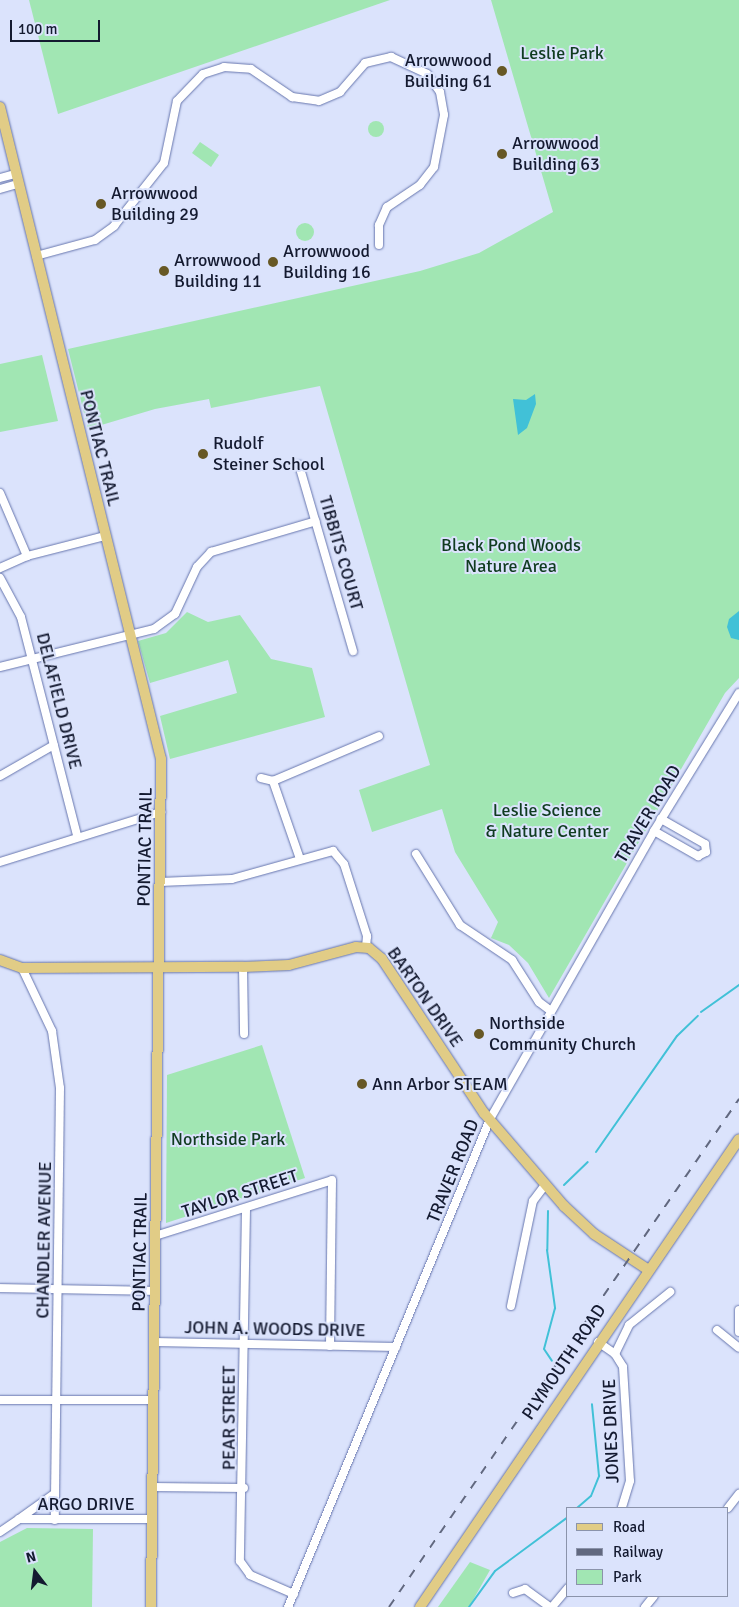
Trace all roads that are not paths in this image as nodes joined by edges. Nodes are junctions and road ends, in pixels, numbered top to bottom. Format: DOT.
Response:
graph roads {
  1 [pos="0,107"];
  2 [pos="0,178"];
  3 [pos="17,179"];
  4 [pos="0,189"];
  5 [pos="379,245"];
  6 [pos="36,256"];
  7 [pos="299,465"];
  8 [pos="0,493"];
  9 [pos="316,521"];
  10 [pos="105,536"];
  11 [pos="27,556"];
  12 [pos="0,568"];
  13 [pos="0,578"];
  14 [pos="130,635"];
  15 [pos="353,650"];
  16 [pos="33,658"];
  17 [pos="0,667"];
  18 [pos="739,693"];
  19 [pos="379,736"];
  20 [pos="54,745"];
  21 [pos="0,776"];
  22 [pos="261,778"];
  23 [pos="273,781"];
  24 [pos="161,812"];
  25 [pos="661,819"];
  26 [pos="654,831"];
  27 [pos="77,835"];
  28 [pos="416,854"];
  29 [pos="300,858"];
  30 [pos="0,862"];
  31 [pos="160,882"];
  32 [pos="366,947"];
  33 [pos="0,960"];
  34 [pos="160,967"];
  35 [pos="243,967"];
  36 [pos="22,968"];
  37 [pos="551,1011"];
  38 [pos="244,1034"];
  39 [pos="490,1119"];
  40 [pos="739,1139"];
  41 [pos="546,1184"];
  42 [pos="246,1209"];
  43 [pos="158,1235"];
  44 [pos="647,1269"];
  45 [pos="0,1288"];
  46 [pos="58,1288"];
  47 [pos="155,1291"];
  48 [pos="670,1292"];
  49 [pos="510,1306"];
  50 [pos="739,1310"];
  51 [pos="717,1330"];
  52 [pos="739,1332"];
  53 [pos="155,1342"];
  54 [pos="598,1342"];
  55 [pos="245,1344"];
  56 [pos="330,1346"];
  57 [pos="396,1347"];
  58 [pos="739,1348"];
  59 [pos="615,1354"];
  60 [pos="0,1400"];
  61 [pos="56,1400"];
  62 [pos="154,1400"];
  63 [pos="152,1487"];
  64 [pos="244,1488"];
  65 [pos="54,1494"];
  66 [pos="739,1494"];
  67 [pos="622,1507"];
  68 [pos="729,1507"];
  69 [pos="20,1519"];
  70 [pos="153,1519"];
  71 [pos="55,1520"];
  72 [pos="0,1532"];
  73 [pos="566,1590"];
  74 [pos="513,1593"];
  75 [pos="294,1594"];
  76 [pos="653,1597"];
  77 [pos="151,1607"];
  78 [pos="288,1607"];
  79 [pos="420,1607"];
  80 [pos="551,1607"];
  81 [pos="645,1607"];
  1 -- 3 [label="main road, PONTIAC TRAIL"];
  2 -- 3 [label="street"];
  3 -- 4 [label="street"];
  3 -- 6 [label="main road, PONTIAC TRAIL"];
  5 -- 6 [label="street"];
  6 -- 10 [label="main road, PONTIAC TRAIL"];
  7 -- 9 [label="street, TIBBITS COURT"];
  8 -- 11 [label="street"];
  9 -- 14 [label="street"];
  9 -- 15 [label="street, TIBBITS COURT"];
  10 -- 11 [label="street"];
  10 -- 14 [label="main road, PONTIAC TRAIL"];
  11 -- 12 [label="street"];
  13 -- 16 [label="street, DELAFIELD DRIVE"];
  14 -- 16 [label="street"];
  14 -- 24 [label="main road, PONTIAC TRAIL"];
  16 -- 17 [label="street"];
  16 -- 20 [label="street, DELAFIELD DRIVE"];
  18 -- 25 [label="street, TRAVER ROAD"];
  19 -- 23 [label="street"];
  20 -- 21 [label="street"];
  20 -- 27 [label="street, DELAFIELD DRIVE"];
  22 -- 23 [label="street"];
  23 -- 29 [label="street"];
  24 -- 27 [label="street"];
  24 -- 31 [label="main road, PONTIAC TRAIL"];
  25 -- 26 [label="street, TRAVER ROAD"];
  25 -- 26 [label="street"];
  26 -- 37 [label="street, TRAVER ROAD"];
  27 -- 30 [label="street"];
  28 -- 37 [label="street"];
  29 -- 31 [label="street"];
  29 -- 32 [label="street"];
  31 -- 34 [label="main road, PONTIAC TRAIL"];
  32 -- 35 [label="main road, BARTON DRIVE"];
  32 -- 39 [label="main road, BARTON DRIVE"];
  33 -- 36 [label="main road, BARTON DRIVE"];
  34 -- 35 [label="main road, BARTON DRIVE"];
  34 -- 36 [label="main road, BARTON DRIVE"];
  34 -- 43 [label="main road, PONTIAC TRAIL"];
  35 -- 38 [label="street"];
  36 -- 46 [label="street, CHANDLER AVENUE"];
  37 -- 39 [label="street, TRAVER ROAD"];
  39 -- 41 [label="main road, BARTON DRIVE"];
  39 -- 57 [label="street, TRAVER ROAD"];
  40 -- 44 [label="main road, PLYMOUTH ROAD"];
  41 -- 44 [label="main road, BARTON DRIVE"];
  41 -- 49 [label="street"];
  42 -- 43 [label="street, TAYLOR STREET"];
  42 -- 55 [label="street, PEAR STREET"];
  42 -- 56 [label="street, TAYLOR STREET"];
  43 -- 47 [label="main road, PONTIAC TRAIL"];
  44 -- 54 [label="main road, PLYMOUTH ROAD"];
  45 -- 46 [label="street"];
  46 -- 47 [label="street"];
  46 -- 61 [label="street, CHANDLER AVENUE"];
  47 -- 53 [label="main road, PONTIAC TRAIL"];
  48 -- 59 [label="street, JONES DRIVE"];
  50 -- 52 [label="street"];
  51 -- 58 [label="street"];
  53 -- 55 [label="street, JOHN A. WOODS DRIVE"];
  53 -- 62 [label="main road, PONTIAC TRAIL"];
  54 -- 59 [label="street, JONES DRIVE"];
  54 -- 79 [label="main road, PLYMOUTH ROAD"];
  55 -- 56 [label="street, JOHN A. WOODS DRIVE"];
  55 -- 64 [label="street, PEAR STREET"];
  56 -- 57 [label="street, JOHN A. WOODS DRIVE"];
  57 -- 75 [label="street, TRAVER ROAD"];
  59 -- 67 [label="street, JONES DRIVE"];
  60 -- 61 [label="street"];
  61 -- 62 [label="street"];
  61 -- 65 [label="street, CHANDLER AVENUE"];
  62 -- 63 [label="main road, PONTIAC TRAIL"];
  63 -- 64 [label="street"];
  63 -- 70 [label="main road, PONTIAC TRAIL"];
  64 -- 75 [label="street, PEAR STREET"];
  65 -- 69 [label="street, ARGO DRIVE"];
  65 -- 71 [label="street, CHANDLER AVENUE"];
  66 -- 68 [label="street"];
  69 -- 71 [label="street, ARGO DRIVE"];
  69 -- 72 [label="street, ARGO DRIVE"];
  70 -- 71 [label="street, ARGO DRIVE"];
  70 -- 77 [label="main road, PONTIAC TRAIL"];
  73 -- 80 [label="street"];
  74 -- 80 [label="street"];
  75 -- 78 [label="street, TRAVER ROAD"];
  76 -- 81 [label="street"];
}
